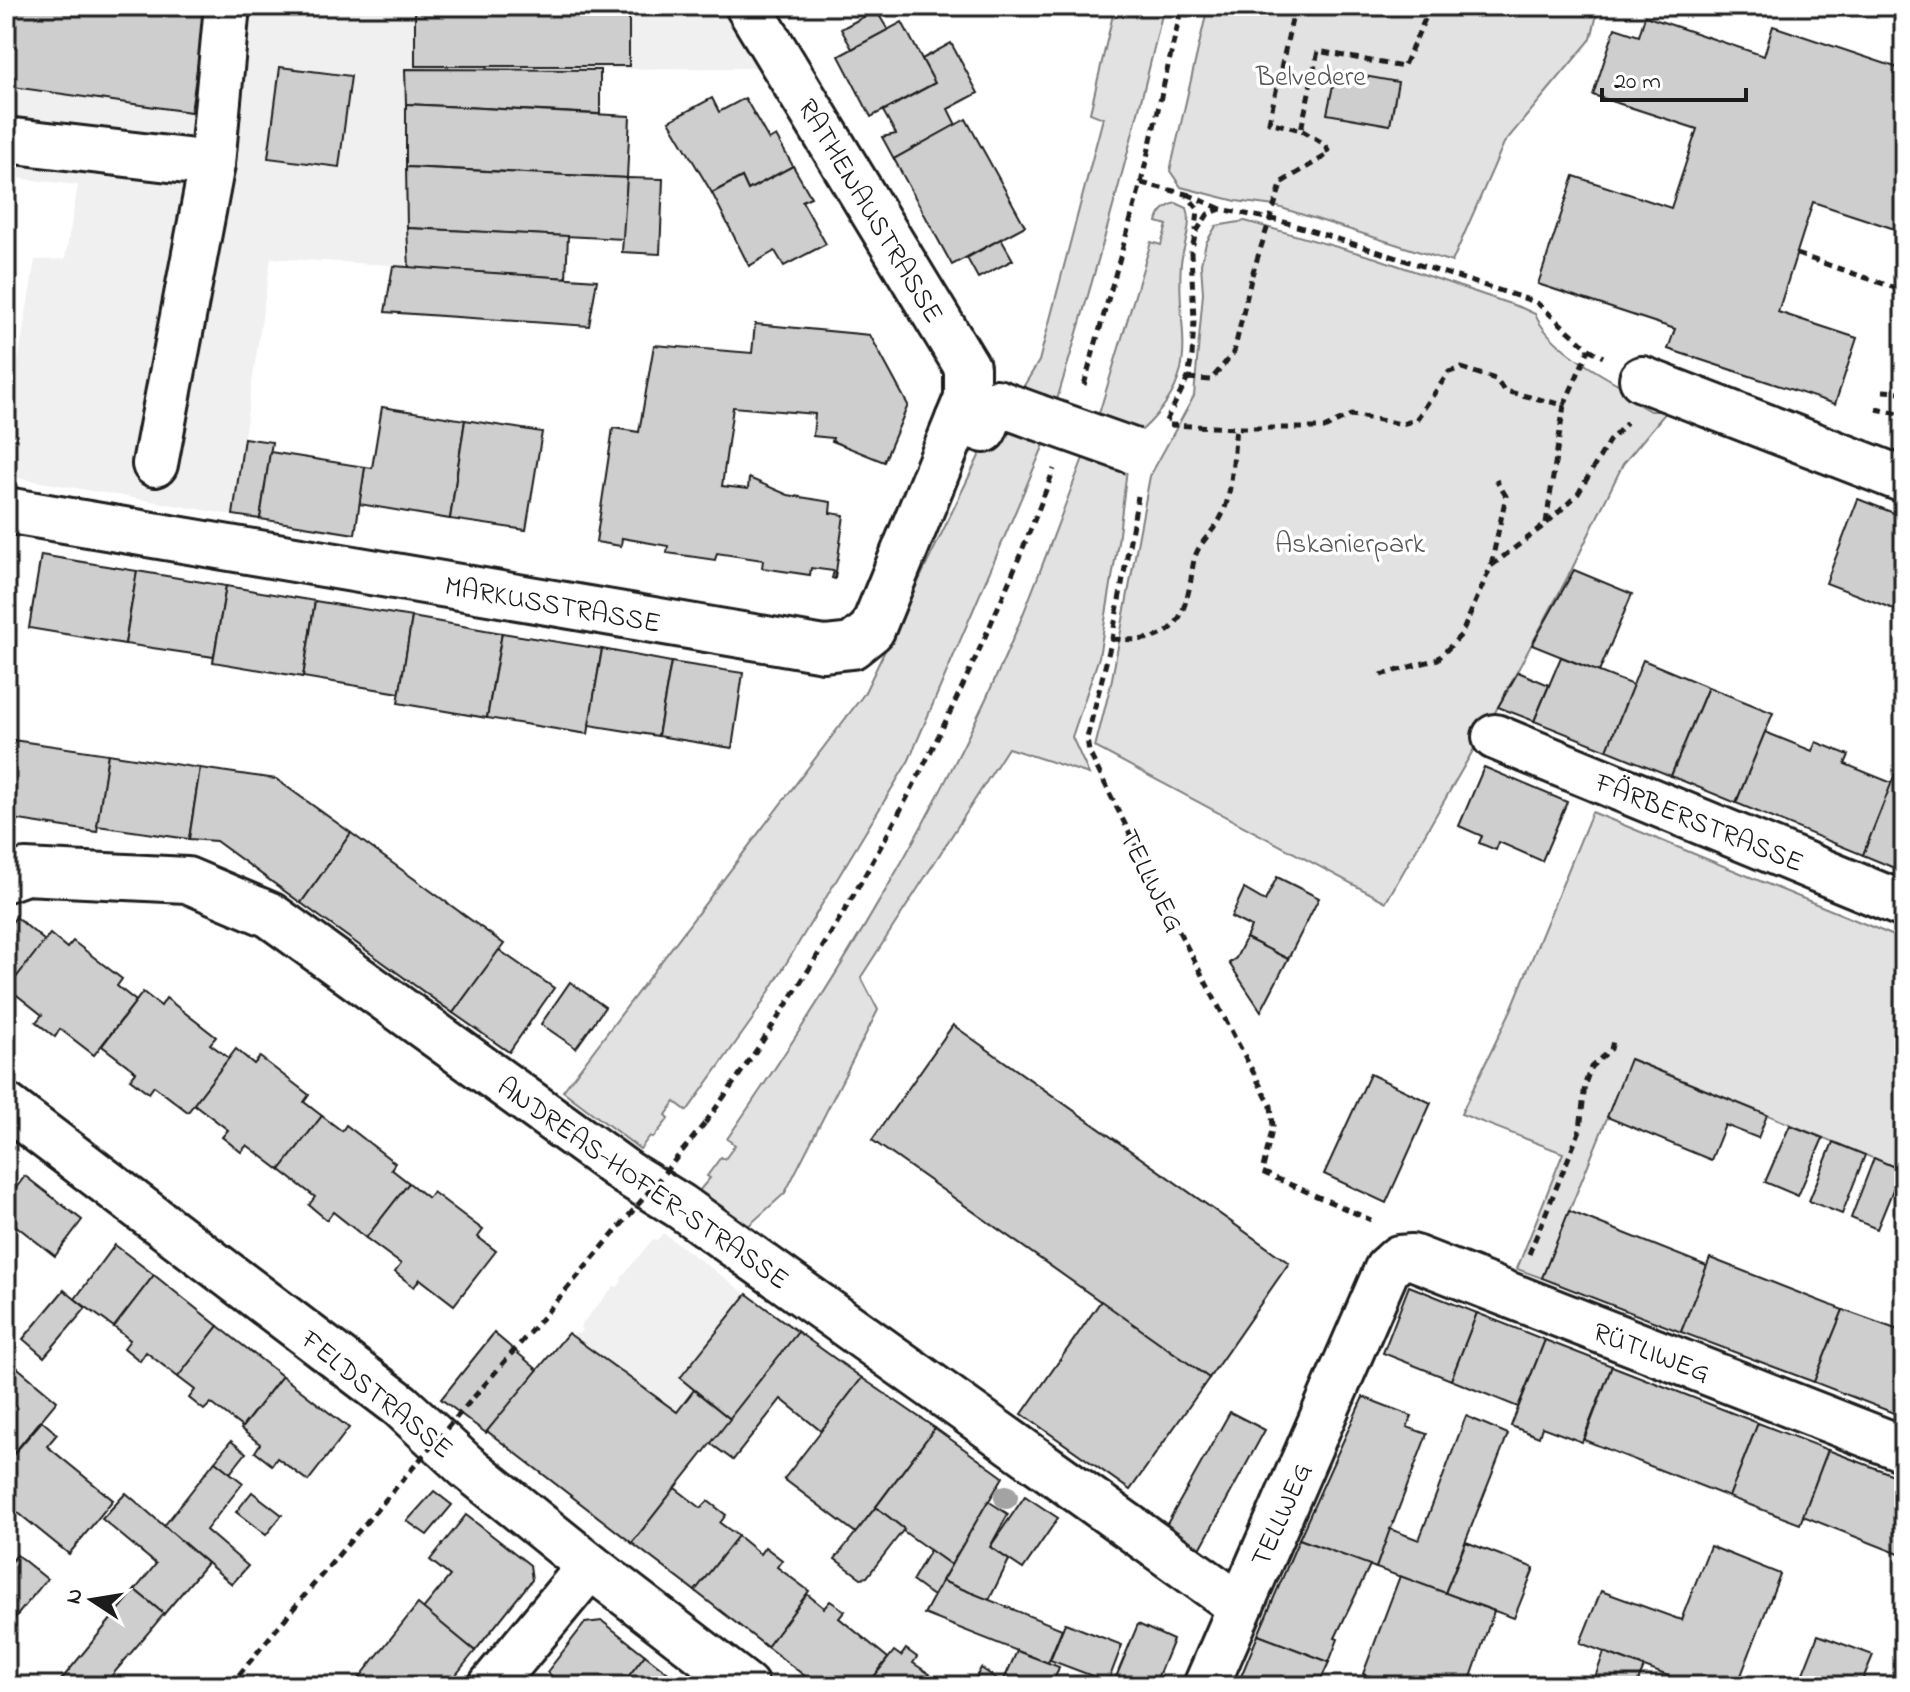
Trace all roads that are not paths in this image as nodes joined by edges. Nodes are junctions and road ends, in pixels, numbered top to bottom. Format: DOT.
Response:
graph roads {
  1 [pos="227,6"];
  2 [pos="750,7"];
  3 [pos="6,140"];
  4 [pos="212,164"];
  5 [pos="1649,381"];
  6 [pos="958,420"];
  7 [pos="155,464"];
  8 [pos="1136,468"];
  9 [pos="1904,480"];
  10 [pos="6,510"];
  11 [pos="1495,737"];
  12 [pos="6,879"];
  13 [pos="1904,905"];
  14 [pos="6,1106"];
  15 [pos="1388,1240"];
  16 [pos="1904,1449"];
  17 [pos="590,1566"];
  18 [pos="1240,1606"];
  19 [pos="491,1686"];
  20 [pos="746,1686"];
  21 [pos="1206,1686"];
  1 -- 4 [label="street"];
  2 -- 6 [label="street, RATHENAUSTRASSE"];
  3 -- 4 [label="street"];
  4 -- 7 [label="street"];
  5 -- 9 [label="street"];
  6 -- 8 [label="street, bridge"];
  6 -- 10 [label="street, MARKUSSTRASSE"];
  11 -- 13 [label="street, FÄRBERSTRASSE"];
  12 -- 18 [label="street, ANDREAS-HOFER-STRASSE"];
  14 -- 17 [label="street, FELDSTRASSE"];
  15 -- 16 [label="street, RÜTLIWEG"];
  15 -- 18 [label="street, TELLWEG"];
  17 -- 19 [label="street"];
  17 -- 20 [label="street, FELDSTRASSE"];
  18 -- 21 [label="street, TELLWEG"];
}
